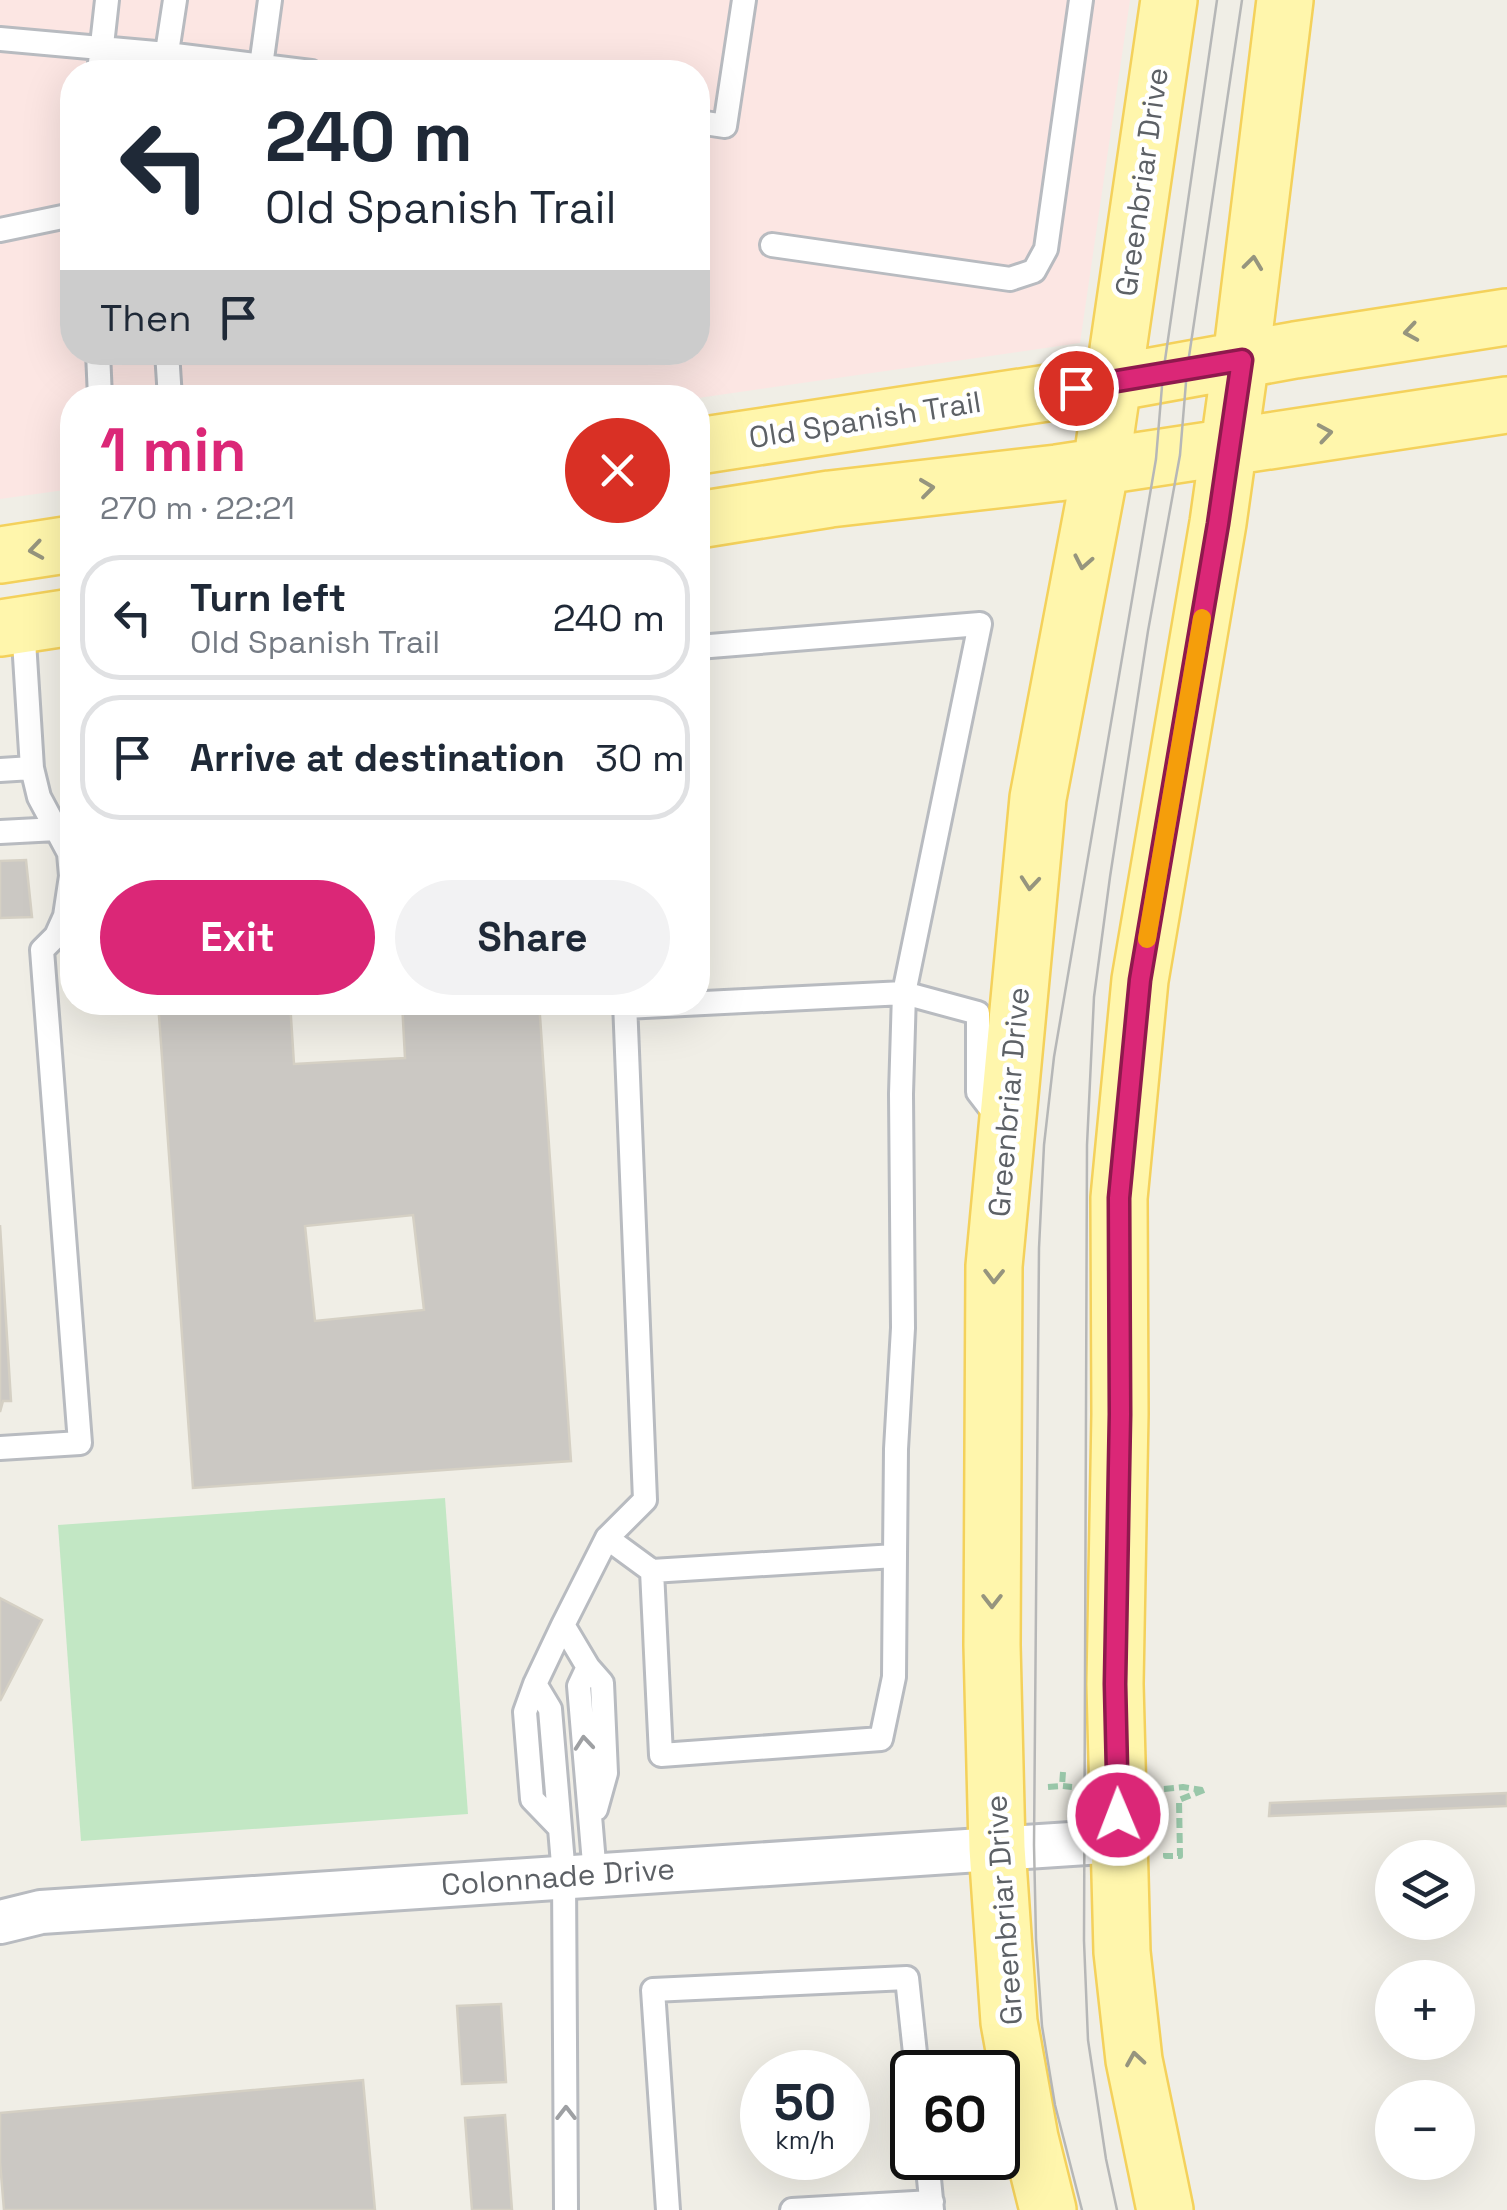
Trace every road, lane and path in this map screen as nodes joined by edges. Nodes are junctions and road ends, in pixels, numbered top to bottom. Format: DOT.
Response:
graph roads {
  1 [pos="107,0"];
  2 [pos="174,0"];
  3 [pos="270,0"];
  4 [pos="744,0"];
  5 [pos="1082,0"];
  6 [pos="1169,0"];
  7 [pos="1285,0"];
  8 [pos="0,39"];
  9 [pos="102,47"];
  10 [pos="100,60"];
  11 [pos="153,60"];
  12 [pos="165,60"];
  13 [pos="262,60"];
  14 [pos="710,124"];
  15 [pos="60,218"];
  16 [pos="0,230"];
  17 [pos="772,246"];
  18 [pos="1507,317"];
  19 [pos="1242,360"];
  20 [pos="1113,383"];
  21 [pos="1507,405"];
  22 [pos="721,442"];
  23 [pos="1229,448"];
  24 [pos="1101,466"];
  25 [pos="760,510"];
  26 [pos="710,518"];
  27 [pos="60,546"];
  28 [pos="0,555"];
  29 [pos="60,594"];
  30 [pos="32,624"];
  31 [pos="710,646"];
  32 [pos="32,768"];
  33 [pos="0,770"];
  34 [pos="57,829"];
  35 [pos="0,832"];
  36 [pos="60,836"];
  37 [pos="60,927"];
  38 [pos="904,993"];
  39 [pos="710,1001"];
  40 [pos="625,1015"];
  41 [pos="1006,1129"];
  42 [pos="0,1448"];
  43 [pos="607,1538"];
  44 [pos="895,1556"];
  45 [pos="652,1571"];
  46 [pos="562,1624"];
  47 [pos="1062,1772"];
  48 [pos="1048,1786"];
  49 [pos="1062,1786"];
  50 [pos="1075,1787"];
  51 [pos="1163,1806"];
  52 [pos="1141,1840"];
  53 [pos="997,1848"];
  54 [pos="579,1876"];
  55 [pos="0,1922"];
  56 [pos="915,2050"];
  57 [pos="929,2180"];
  58 [pos="932,2206"];
  59 [pos="566,2210"];
  60 [pos="668,2210"];
  61 [pos="792,2210"];
  62 [pos="1048,2210"];
  63 [pos="1165,2210"];
  1 -- 9 [label="lane"];
  2 -- 12 [label="lane"];
  3 -- 13 [label="lane"];
  4 -- 14 [label="lane"];
  5 -- 17 [label="lane"];
  6 -- 20 [label="main road, Greenbriar Drive"];
  19 -- 7 [label="main road, one-way"];
  8 -- 9 [label="lane"];
  9 -- 10 [label="lane"];
  9 -- 11 [label="lane"];
  15 -- 16 [label="lane"];
  18 -- 19 [label="main road, Old Spanish Trail, one-way"];
  19 -- 20 [label="main road, Old Spanish Trail"];
  19 -- 23 [label="main road"];
  20 -- 22 [label="main road, Old Spanish Trail"];
  20 -- 24 [label="main road, Greenbriar Drive"];
  23 -- 21 [label="main road, one-way"];
  22 -- 25 [label="main road"];
  23 -- 24 [label="main road"];
  23 -- 52 [label="main road"];
  25 -- 24 [label="main road, one-way"];
  24 -- 41 [label="main road, Greenbriar Drive, one-way"];
  25 -- 26 [label="main road"];
  27 -- 28 [label="main road, one-way"];
  29 -- 30 [label="main road"];
  30 -- 32 [label="lane"];
  31 -- 38 [label="lane"];
  32 -- 33 [label="lane"];
  32 -- 34 [label="lane"];
  34 -- 35 [label="lane"];
  34 -- 36 [label="lane"];
  37 -- 42 [label="lane"];
  38 -- 39 [label="lane"];
  38 -- 41 [label="lane"];
  38 -- 44 [label="lane"];
  40 -- 43 [label="lane"];
  41 -- 53 [label="main road, Greenbriar Drive, one-way"];
  43 -- 45 [label="lane"];
  43 -- 46 [label="lane"];
  44 -- 45 [label="lane"];
  44 -- 45 [label="lane"];
  54 -- 46 [label="lane, one-way"];
  46 -- 54 [label="lane"];
  47 -- 49 [label="path"];
  48 -- 49 [label="path"];
  49 -- 50 [label="path"];
  51 -- 52 [label="path"];
  52 -- 53 [label="street, Colonnade Drive"];
  63 -- 52 [label="main road, one-way"];
  53 -- 54 [label="street, Colonnade Drive"];
  53 -- 62 [label="main road, Greenbriar Drive"];
  54 -- 55 [label="street, Colonnade Drive"];
  59 -- 54 [label="lane, one-way"];
  56 -- 60 [label="lane"];
  57 -- 58 [label="lane"];
  58 -- 61 [label="lane"];
}
